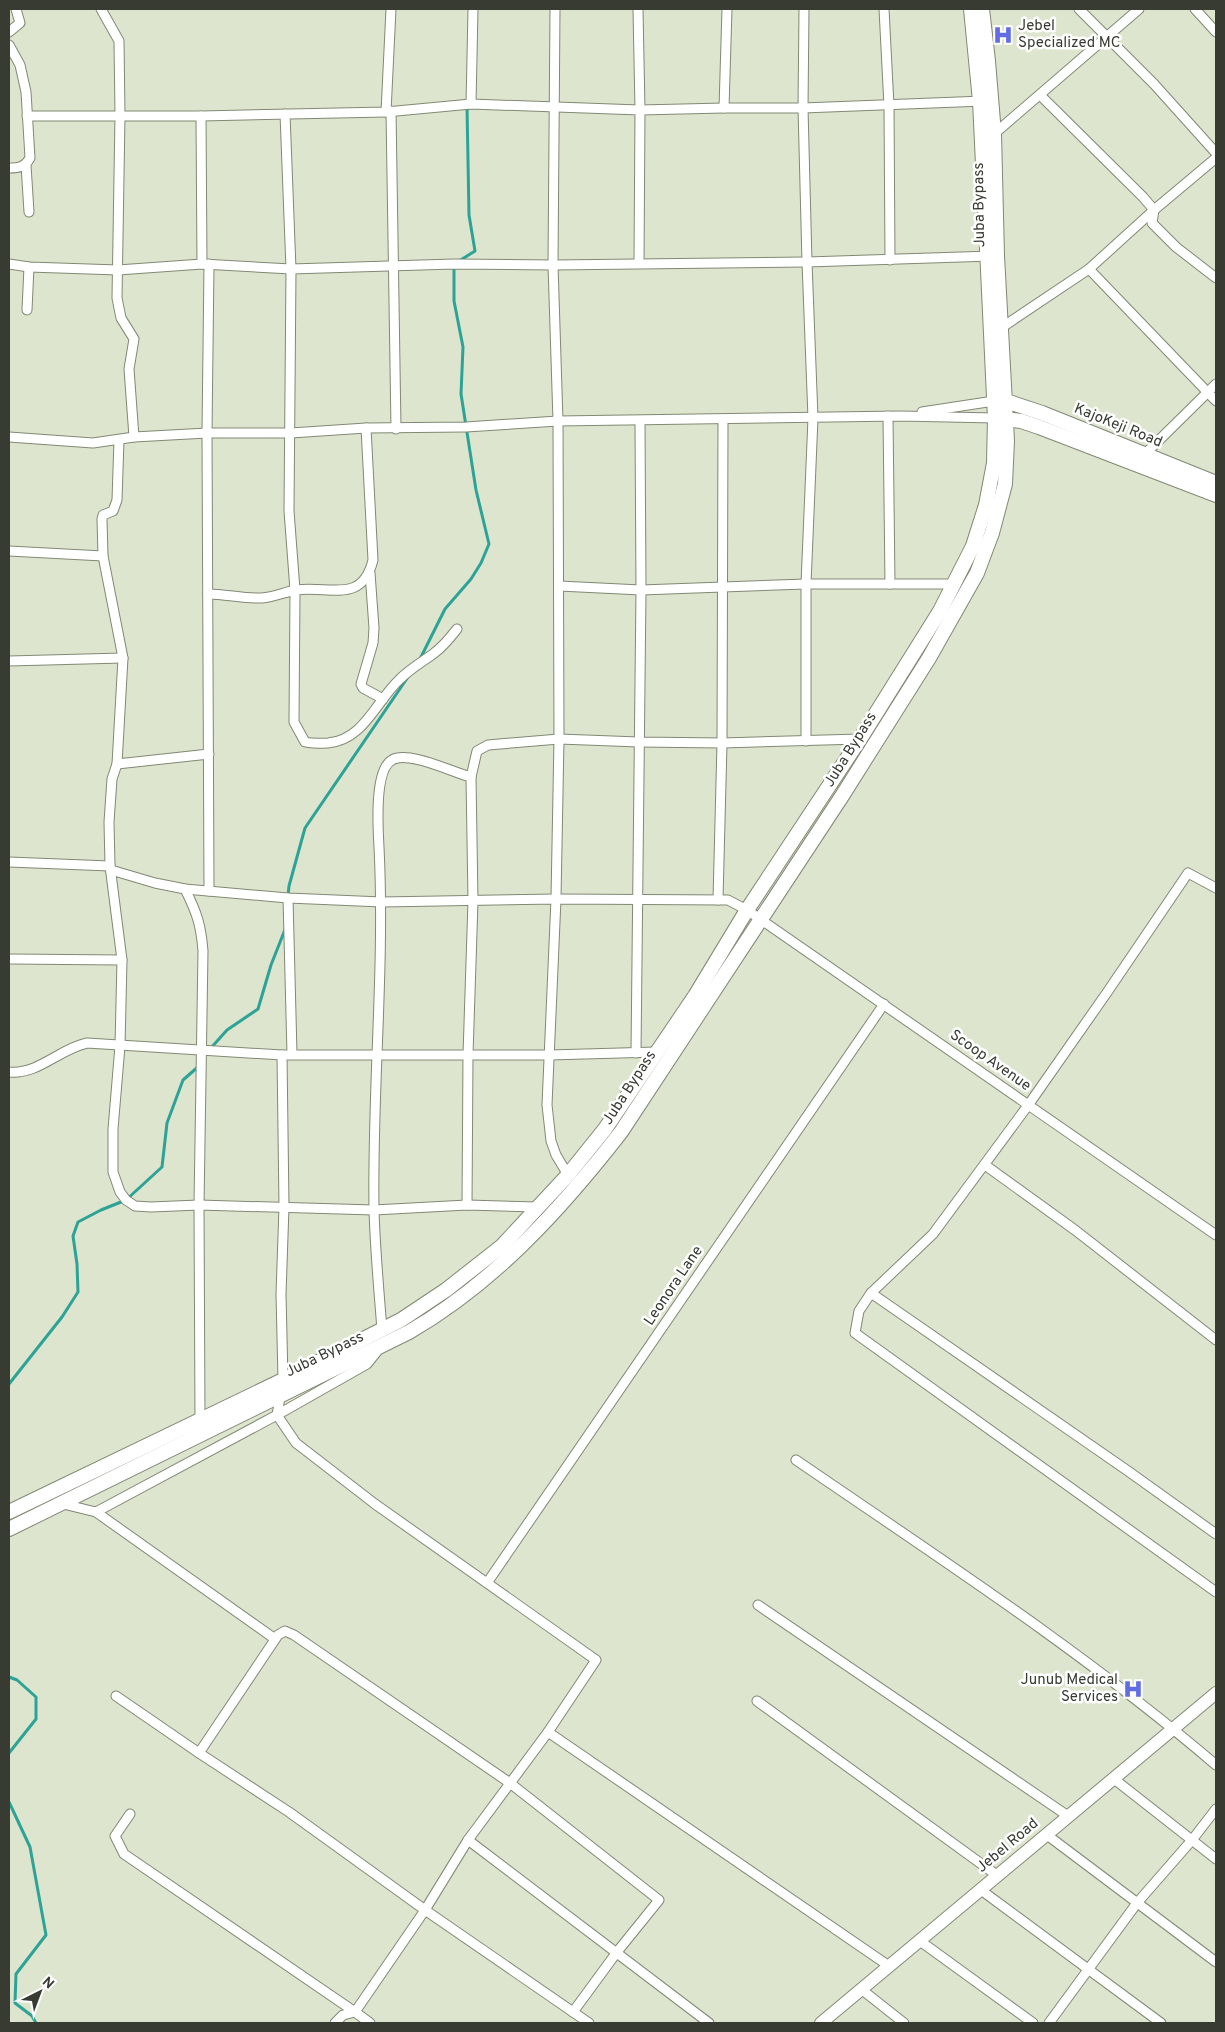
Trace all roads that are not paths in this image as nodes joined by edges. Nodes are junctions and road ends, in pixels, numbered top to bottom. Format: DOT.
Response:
graph roads {
  1 [pos="16,9"];
  2 [pos="101,9"];
  3 [pos="391,9"];
  4 [pos="473,9"];
  5 [pos="555,9"];
  6 [pos="638,9"];
  7 [pos="727,9"];
  8 [pos="804,9"];
  9 [pos="884,9"];
  10 [pos="971,9"];
  11 [pos="982,9"];
  12 [pos="1079,9"];
  13 [pos="1139,9"];
  14 [pos="1195,9"];
  15 [pos="9,32"];
  16 [pos="1216,32"];
  17 [pos="1106,37"];
  18 [pos="9,45"];
  19 [pos="1040,95"];
  20 [pos="985,101"];
  21 [pos="471,104"];
  22 [pos="553,106"];
  23 [pos="889,106"];
  24 [pos="724,108"];
  25 [pos="803,108"];
  26 [pos="640,110"];
  27 [pos="389,112"];
  28 [pos="285,114"];
  29 [pos="120,115"];
  30 [pos="28,116"];
  31 [pos="201,116"];
  32 [pos="994,134"];
  33 [pos="1216,153"];
  34 [pos="1216,158"];
  35 [pos="26,165"];
  36 [pos="9,168"];
  37 [pos="1154,210"];
  38 [pos="30,212"];
  39 [pos="992,256"];
  40 [pos="890,260"];
  41 [pos="807,262"];
  42 [pos="639,263"];
  43 [pos="9,264"];
  44 [pos="206,264"];
  45 [pos="553,265"];
  46 [pos="29,267"];
  47 [pos="394,267"];
  48 [pos="291,269"];
  49 [pos="1089,269"];
  50 [pos="118,270"];
  51 [pos="1216,278"];
  52 [pos="27,310"];
  53 [pos="1001,328"];
  54 [pos="1216,384"];
  55 [pos="1208,392"];
  56 [pos="999,401"];
  57 [pos="1216,401"];
  58 [pos="888,416"];
  59 [pos="900,416"];
  60 [pos="813,418"];
  61 [pos="1000,418"];
  62 [pos="723,420"];
  63 [pos="640,421"];
  64 [pos="558,422"];
  65 [pos="366,428"];
  66 [pos="396,429"];
  67 [pos="207,433"];
  68 [pos="291,433"];
  69 [pos="9,437"];
  70 [pos="134,437"];
  71 [pos="118,440"];
  72 [pos="1145,454"];
  73 [pos="1216,483"];
  74 [pos="1216,495"];
  75 [pos="9,551"];
  76 [pos="103,556"];
  77 [pos="370,573"];
  78 [pos="806,584"];
  79 [pos="890,584"];
  80 [pos="955,584"];
  81 [pos="559,586"];
  82 [pos="723,588"];
  83 [pos="295,590"];
  84 [pos="641,590"];
  85 [pos="208,594"];
  86 [pos="458,629"];
  87 [pos="123,658"];
  88 [pos="9,661"];
  89 [pos="383,699"];
  90 [pos="559,739"];
  91 [pos="860,739"];
  92 [pos="806,741"];
  93 [pos="639,742"];
  94 [pos="722,743"];
  95 [pos="208,754"];
  96 [pos="117,764"];
  97 [pos="471,777"];
  98 [pos="9,862"];
  99 [pos="111,868"];
  100 [pos="1216,888"];
  101 [pos="185,889"];
  102 [pos="209,891"];
  103 [pos="288,898"];
  104 [pos="556,899"];
  105 [pos="637,900"];
  106 [pos="718,900"];
  107 [pos="473,901"];
  108 [pos="382,902"];
  109 [pos="748,910"];
  110 [pos="761,919"];
  111 [pos="9,959"];
  112 [pos="122,960"];
  113 [pos="884,1004"];
  114 [pos="120,1046"];
  115 [pos="201,1051"];
  116 [pos="656,1052"];
  117 [pos="636,1053"];
  118 [pos="549,1054"];
  119 [pos="287,1055"];
  120 [pos="377,1055"];
  121 [pos="468,1055"];
  122 [pos="13,1072"];
  123 [pos="9,1078"];
  124 [pos="1029,1104"];
  125 [pos="985,1165"];
  126 [pos="568,1175"];
  127 [pos="199,1205"];
  128 [pos="467,1205"];
  129 [pos="284,1207"];
  130 [pos="538,1207"];
  131 [pos="374,1210"];
  132 [pos="1216,1235"];
  133 [pos="871,1293"];
  134 [pos="382,1330"];
  135 [pos="1216,1340"];
  136 [pos="382,1345"];
  137 [pos="283,1380"];
  138 [pos="281,1395"];
  139 [pos="277,1415"];
  140 [pos="200,1420"];
  141 [pos="796,1460"];
  142 [pos="58,1503"];
  143 [pos="9,1512"];
  144 [pos="96,1512"];
  145 [pos="9,1529"];
  146 [pos="1216,1534"];
  147 [pos="487,1583"];
  148 [pos="1216,1592"];
  149 [pos="758,1605"];
  150 [pos="275,1639"];
  151 [pos="1216,1693"];
  152 [pos="116,1696"];
  153 [pos="757,1701"];
  154 [pos="1174,1728"];
  155 [pos="548,1732"];
  156 [pos="199,1753"];
  157 [pos="1216,1764"];
  158 [pos="1114,1778"];
  159 [pos="510,1783"];
  160 [pos="1216,1809"];
  161 [pos="130,1814"];
  162 [pos="1068,1816"];
  163 [pos="1047,1835"];
  164 [pos="468,1840"];
  165 [pos="1192,1840"];
  166 [pos="1216,1859"];
  167 [pos="998,1876"];
  168 [pos="981,1890"];
  169 [pos="1137,1903"];
  170 [pos="425,1910"];
  171 [pos="920,1940"];
  172 [pos="617,1952"];
  173 [pos="1216,1962"];
  174 [pos="889,1966"];
  175 [pos="1088,1970"];
  176 [pos="861,1989"];
  177 [pos="355,2012"];
  178 [pos="573,2012"];
  179 [pos="335,2023"];
  180 [pos="370,2023"];
  181 [pos="589,2023"];
  182 [pos="709,2023"];
  183 [pos="821,2023"];
  184 [pos="904,2023"];
  185 [pos="1033,2023"];
  186 [pos="1049,2023"];
  187 [pos="1161,2023"];
  1 -- 15 [label="street"];
  2 -- 29 [label="street"];
  3 -- 27 [label="street"];
  4 -- 21 [label="street"];
  5 -- 22 [label="street"];
  6 -- 26 [label="street"];
  7 -- 24 [label="street"];
  8 -- 25 [label="street"];
  9 -- 23 [label="street"];
  10 -- 20 [label="main road, Juba Bypass"];
  11 -- 20 [label="main road, Juba Bypass"];
  12 -- 17 [label="street"];
  13 -- 17 [label="street"];
  14 -- 16 [label="street"];
  17 -- 19 [label="street"];
  17 -- 33 [label="street"];
  18 -- 30 [label="street"];
  19 -- 32 [label="street"];
  19 -- 37 [label="street"];
  20 -- 23 [label="street"];
  20 -- 32 [label="main road, Juba Bypass"];
  20 -- 39 [label="main road, Juba Bypass"];
  21 -- 22 [label="street"];
  21 -- 27 [label="street"];
  22 -- 26 [label="street"];
  22 -- 45 [label="street"];
  23 -- 25 [label="street"];
  23 -- 40 [label="street"];
  24 -- 25 [label="street"];
  24 -- 26 [label="street"];
  25 -- 41 [label="street"];
  26 -- 42 [label="street"];
  27 -- 28 [label="street"];
  27 -- 47 [label="street"];
  28 -- 31 [label="street"];
  28 -- 48 [label="street"];
  29 -- 30 [label="street"];
  29 -- 31 [label="street"];
  29 -- 50 [label="street"];
  30 -- 35 [label="street"];
  31 -- 44 [label="street"];
  32 -- 39 [label="main road, Juba Bypass"];
  34 -- 37 [label="street"];
  35 -- 36 [label="street"];
  35 -- 38 [label="street"];
  37 -- 49 [label="street"];
  37 -- 51 [label="street"];
  39 -- 40 [label="street"];
  39 -- 53 [label="main road, Juba Bypass"];
  39 -- 56 [label="main road, Juba Bypass"];
  40 -- 41 [label="street"];
  41 -- 42 [label="street"];
  41 -- 60 [label="street"];
  42 -- 45 [label="street"];
  43 -- 46 [label="street"];
  44 -- 48 [label="street"];
  44 -- 50 [label="street"];
  44 -- 67 [label="street"];
  45 -- 47 [label="street"];
  45 -- 64 [label="street"];
  46 -- 50 [label="street"];
  46 -- 52 [label="street"];
  47 -- 48 [label="street"];
  47 -- 66 [label="street"];
  48 -- 68 [label="street"];
  49 -- 53 [label="street"];
  49 -- 55 [label="street"];
  50 -- 70 [label="street"];
  53 -- 56 [label="main road, Juba Bypass"];
  54 -- 55 [label="street"];
  55 -- 57 [label="street"];
  55 -- 72 [label="street"];
  56 -- 59 [label="street"];
  56 -- 61 [label="main road"];
  56 -- 72 [label="main road, KajoKeji Road"];
  58 -- 59 [label="street"];
  58 -- 60 [label="street"];
  58 -- 79 [label="street"];
  59 -- 61 [label="street"];
  60 -- 62 [label="street"];
  60 -- 78 [label="street"];
  61 -- 74 [label="main road, KajoKeji Road"];
  61 -- 80 [label="main road, Juba Bypass"];
  61 -- 110 [label="main road, Juba Bypass"];
  62 -- 63 [label="street"];
  62 -- 82 [label="street"];
  63 -- 64 [label="street"];
  63 -- 84 [label="street"];
  64 -- 66 [label="street"];
  64 -- 81 [label="street"];
  65 -- 66 [label="street"];
  65 -- 68 [label="street"];
  65 -- 77 [label="street"];
  67 -- 68 [label="street"];
  67 -- 70 [label="street"];
  67 -- 85 [label="street"];
  68 -- 83 [label="street"];
  69 -- 71 [label="street"];
  70 -- 71 [label="street"];
  71 -- 76 [label="street"];
  72 -- 73 [label="main road, KajoKeji Road"];
  75 -- 76 [label="street"];
  76 -- 87 [label="street"];
  77 -- 83 [label="street"];
  77 -- 89 [label="street"];
  78 -- 79 [label="street"];
  78 -- 82 [label="street"];
  78 -- 92 [label="street"];
  79 -- 80 [label="street"];
  80 -- 91 [label="main road, Juba Bypass"];
  81 -- 84 [label="street"];
  81 -- 90 [label="street"];
  82 -- 84 [label="street"];
  82 -- 94 [label="street"];
  83 -- 85 [label="street"];
  83 -- 89 [label="street"];
  84 -- 93 [label="street"];
  85 -- 95 [label="street"];
  86 -- 89 [label="street"];
  87 -- 88 [label="street"];
  87 -- 96 [label="street"];
  90 -- 93 [label="street"];
  90 -- 97 [label="street"];
  90 -- 104 [label="street"];
  91 -- 92 [label="street"];
  91 -- 109 [label="main road, Juba Bypass"];
  92 -- 94 [label="street"];
  93 -- 94 [label="street"];
  93 -- 105 [label="street"];
  94 -- 106 [label="street"];
  95 -- 96 [label="street"];
  95 -- 102 [label="street"];
  96 -- 99 [label="street"];
  97 -- 107 [label="street"];
  97 -- 108 [label="street"];
  98 -- 99 [label="street, Scoop Avenue"];
  99 -- 101 [label="street, Scoop Avenue"];
  99 -- 112 [label="street"];
  100 -- 124 [label="street"];
  101 -- 102 [label="street, Scoop Avenue"];
  101 -- 115 [label="street"];
  102 -- 103 [label="street, Scoop Avenue"];
  103 -- 108 [label="street, Scoop Avenue"];
  103 -- 119 [label="street"];
  104 -- 105 [label="street, Scoop Avenue"];
  104 -- 107 [label="street, Scoop Avenue"];
  104 -- 118 [label="street"];
  105 -- 106 [label="street, Scoop Avenue"];
  105 -- 117 [label="street"];
  106 -- 109 [label="street, Scoop Avenue"];
  107 -- 108 [label="street, Scoop Avenue"];
  107 -- 121 [label="street"];
  108 -- 120 [label="street"];
  109 -- 110 [label="street, Scoop Avenue"];
  109 -- 116 [label="main road, Juba Bypass"];
  110 -- 113 [label="street, Scoop Avenue"];
  110 -- 136 [label="main road, Juba Bypass"];
  111 -- 112 [label="street"];
  112 -- 114 [label="street"];
  113 -- 124 [label="street, Scoop Avenue"];
  113 -- 147 [label="street, Leonora Lane"];
  114 -- 115 [label="street"];
  114 -- 122 [label="street"];
  114 -- 127 [label="street"];
  115 -- 119 [label="street"];
  115 -- 127 [label="street"];
  116 -- 117 [label="street"];
  116 -- 126 [label="main road, Juba Bypass"];
  117 -- 118 [label="street"];
  118 -- 121 [label="street"];
  118 -- 126 [label="street"];
  119 -- 120 [label="street"];
  119 -- 129 [label="street"];
  120 -- 121 [label="street"];
  120 -- 131 [label="street"];
  121 -- 128 [label="street"];
  122 -- 123 [label="street"];
  124 -- 125 [label="street"];
  124 -- 132 [label="street, Scoop Avenue"];
  125 -- 133 [label="street"];
  125 -- 135 [label="street"];
  126 -- 130 [label="main road, Juba Bypass"];
  127 -- 129 [label="street"];
  127 -- 140 [label="street"];
  128 -- 130 [label="street"];
  128 -- 131 [label="street"];
  129 -- 131 [label="street"];
  129 -- 137 [label="street"];
  130 -- 134 [label="main road, Juba Bypass"];
  131 -- 134 [label="street"];
  133 -- 146 [label="street"];
  133 -- 148 [label="street"];
  134 -- 137 [label="main road, Juba Bypass"];
  136 -- 138 [label="main road, Juba Bypass"];
  136 -- 139 [label="street"];
  137 -- 138 [label="street"];
  137 -- 140 [label="main road, Juba Bypass"];
  138 -- 139 [label="street"];
  138 -- 142 [label="main road, Juba Bypass"];
  139 -- 144 [label="street"];
  139 -- 147 [label="street"];
  140 -- 143 [label="main road, Juba Bypass"];
  141 -- 154 [label="street"];
  142 -- 144 [label="street"];
  142 -- 145 [label="main road, Juba Bypass"];
  144 -- 150 [label="street"];
  147 -- 155 [label="street"];
  149 -- 162 [label="street"];
  150 -- 156 [label="street"];
  150 -- 159 [label="street"];
  151 -- 154 [label="main road, Jebel Road"];
  152 -- 156 [label="street"];
  153 -- 167 [label="street"];
  154 -- 157 [label="street"];
  154 -- 158 [label="main road, Jebel Road"];
  155 -- 159 [label="street"];
  155 -- 174 [label="street"];
  156 -- 170 [label="street"];
  158 -- 162 [label="main road, Jebel Road"];
  158 -- 165 [label="street"];
  159 -- 164 [label="street"];
  159 -- 172 [label="street"];
  160 -- 165 [label="street"];
  161 -- 177 [label="street"];
  162 -- 163 [label="main road, Jebel Road"];
  163 -- 167 [label="main road, Jebel Road"];
  163 -- 169 [label="street"];
  164 -- 170 [label="street"];
  164 -- 172 [label="street"];
  165 -- 166 [label="street"];
  165 -- 169 [label="street"];
  167 -- 168 [label="main road, Jebel Road"];
  168 -- 171 [label="main road, Jebel Road"];
  168 -- 175 [label="street"];
  169 -- 173 [label="street"];
  169 -- 175 [label="street"];
  170 -- 177 [label="street"];
  170 -- 178 [label="street"];
  171 -- 174 [label="main road, Jebel Road"];
  171 -- 185 [label="street"];
  172 -- 178 [label="street"];
  172 -- 182 [label="street"];
  174 -- 176 [label="main road, Jebel Road"];
  175 -- 186 [label="street"];
  175 -- 187 [label="street"];
  176 -- 183 [label="main road, Jebel Road"];
  176 -- 184 [label="street"];
  177 -- 179 [label="street"];
  177 -- 180 [label="street"];
  178 -- 181 [label="street"];
}
